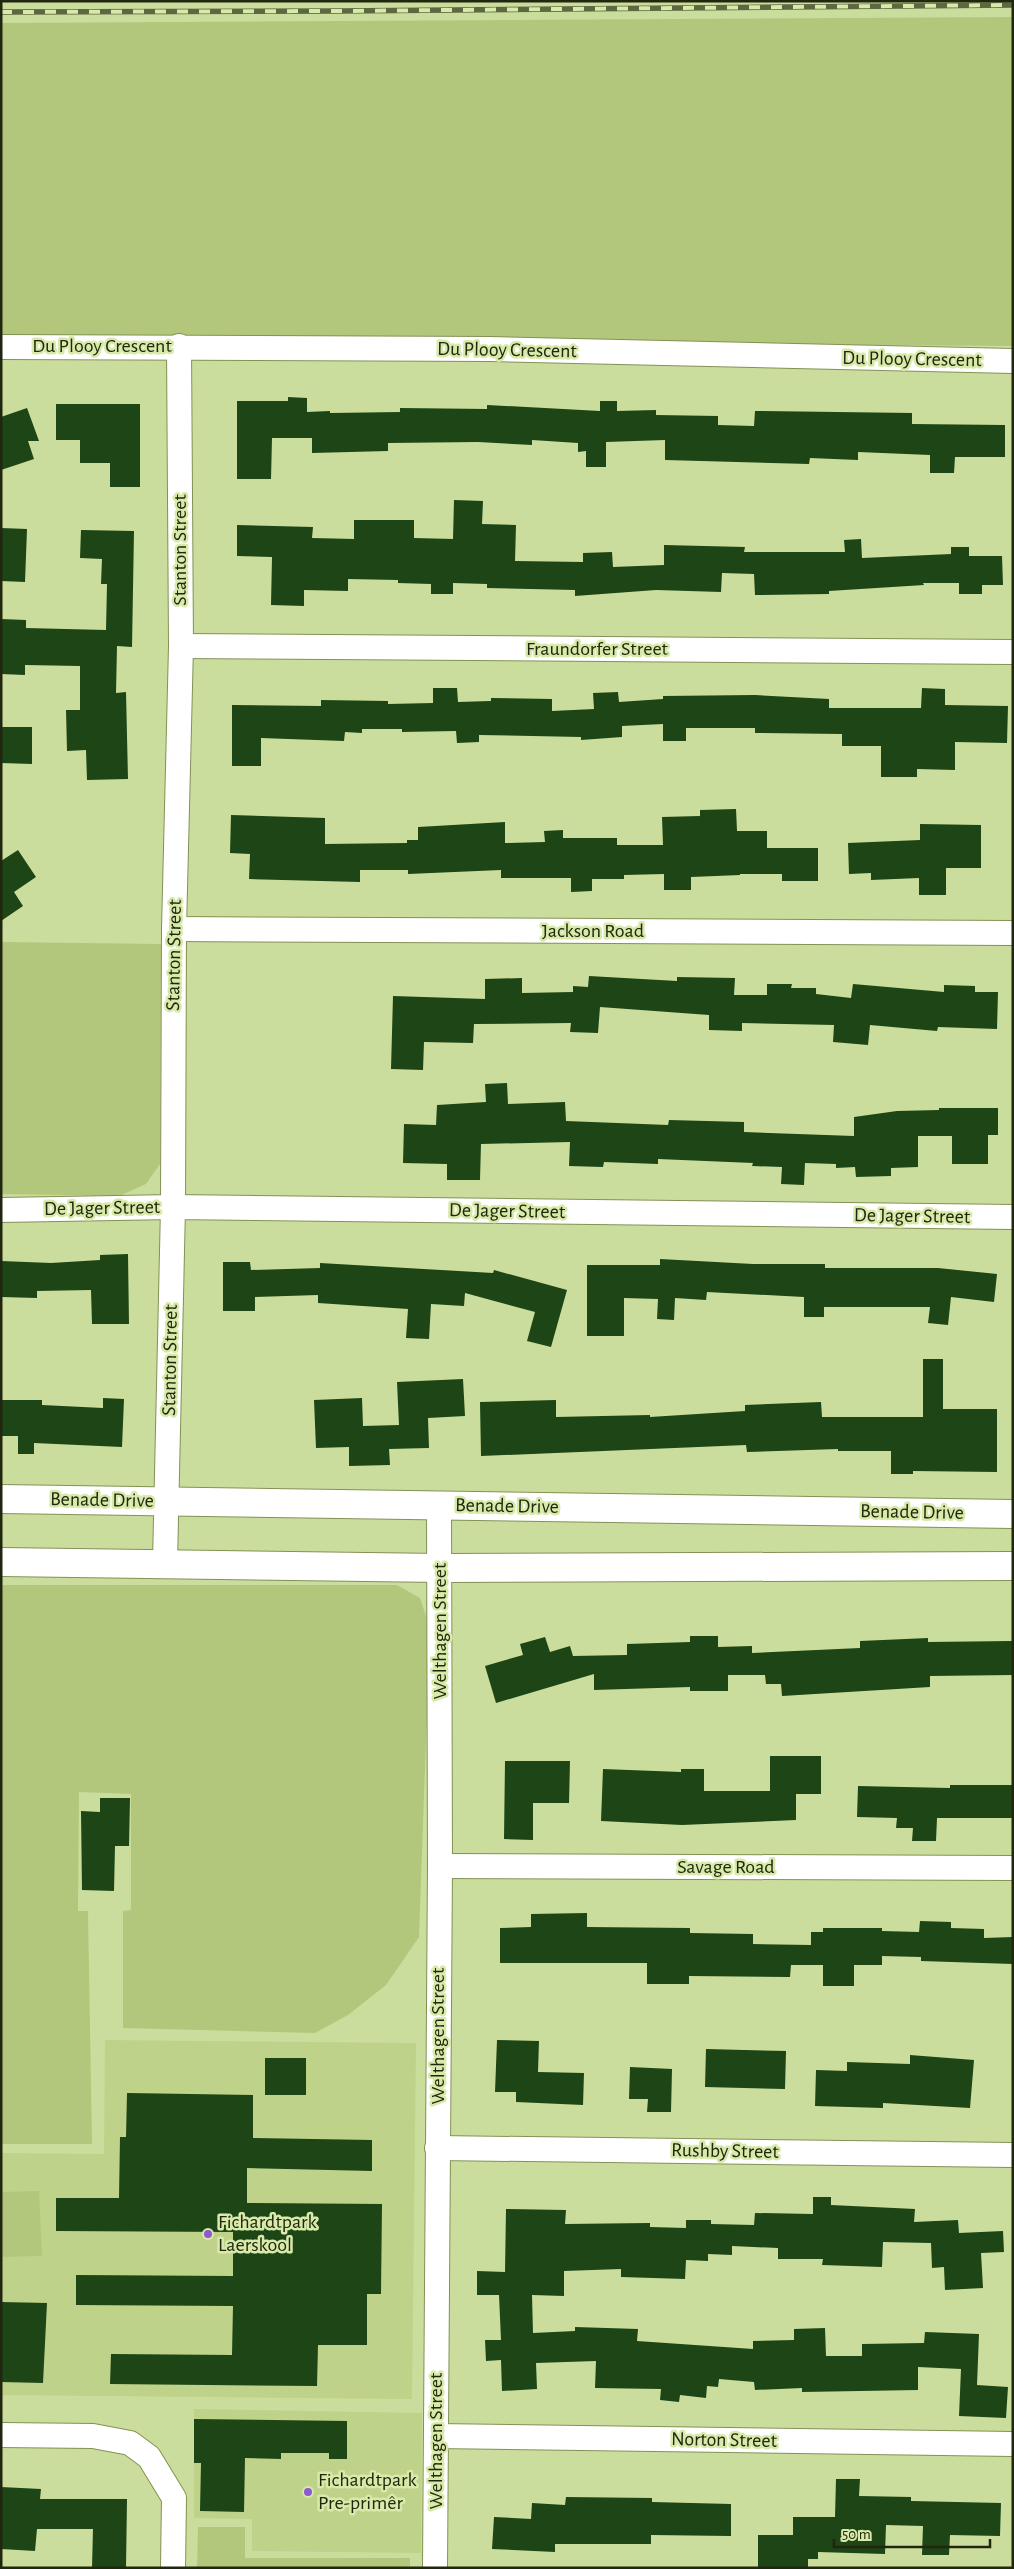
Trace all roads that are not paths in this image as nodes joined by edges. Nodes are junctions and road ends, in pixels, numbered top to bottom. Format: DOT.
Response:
graph roads {
  1 [pos="179,346"];
  2 [pos="1,347"];
  3 [pos="1013,361"];
  4 [pos="181,646"];
  5 [pos="1013,652"];
  6 [pos="174,928"];
  7 [pos="1013,933"];
  8 [pos="173,1207"];
  9 [pos="1,1210"];
  10 [pos="1013,1217"];
  11 [pos="1,1498"];
  12 [pos="167,1501"];
  13 [pos="439,1505"];
  14 [pos="1013,1514"];
  15 [pos="1,1562"];
  16 [pos="165,1563"];
  17 [pos="1013,1566"];
  18 [pos="440,1568"];
  19 [pos="440,1866"];
  20 [pos="1013,1868"];
  21 [pos="437,2148"];
  22 [pos="1013,2155"];
  23 [pos="1,2435"];
  24 [pos="436,2436"];
  25 [pos="1013,2444"];
  26 [pos="173,2568"];
  27 [pos="435,2568"];
  1 -- 2 [label="street, Du Plooy Crescent"];
  1 -- 3 [label="street, Du Plooy Crescent"];
  1 -- 4 [label="street, Stanton Street"];
  4 -- 5 [label="street, Fraundorfer Street"];
  4 -- 6 [label="street, Stanton Street"];
  6 -- 7 [label="street, Jackson Road"];
  6 -- 8 [label="street, Stanton Street"];
  8 -- 9 [label="street, De Jager Street"];
  8 -- 10 [label="street, De Jager Street"];
  8 -- 12 [label="street, Stanton Street"];
  11 -- 12 [label="street, Benade Drive"];
  12 -- 13 [label="street, Benade Drive"];
  12 -- 16 [label="street, Stanton Street"];
  13 -- 14 [label="street, Benade Drive"];
  13 -- 18 [label="street, Welthagen Street"];
  15 -- 16 [label="street"];
  16 -- 18 [label="street"];
  17 -- 18 [label="street"];
  18 -- 19 [label="street, Welthagen Street"];
  19 -- 20 [label="street, Savage Road"];
  19 -- 21 [label="street, Welthagen Street"];
  21 -- 22 [label="street, Rushby Street"];
  21 -- 24 [label="street, Welthagen Street"];
  23 -- 26 [label="street"];
  24 -- 25 [label="street, Norton Street"];
  24 -- 27 [label="street, Welthagen Street"];
}
